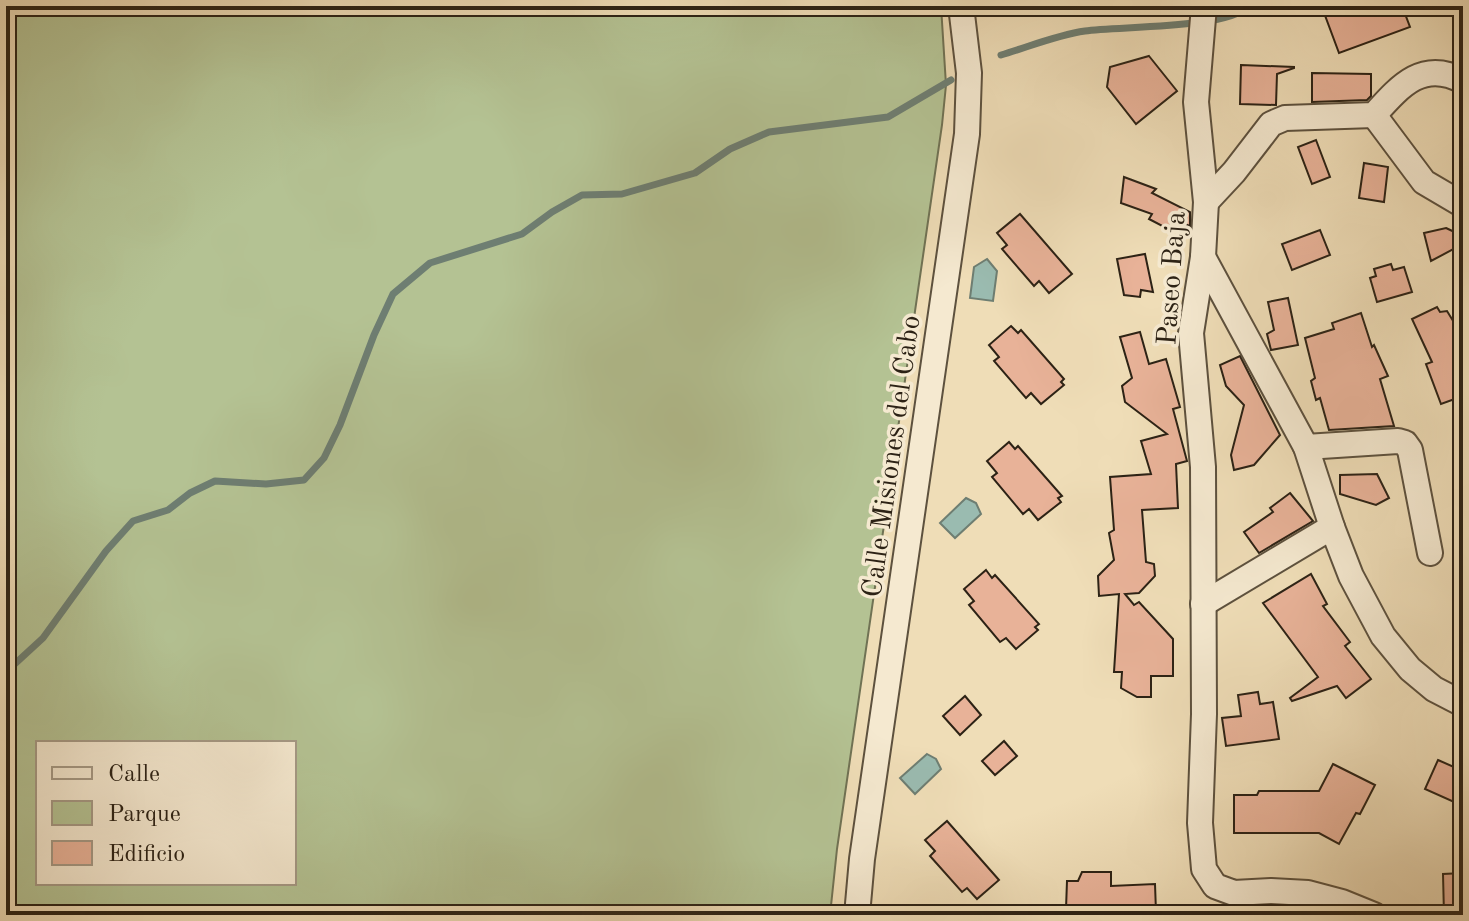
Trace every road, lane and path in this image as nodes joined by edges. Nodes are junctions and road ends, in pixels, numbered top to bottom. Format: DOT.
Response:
graph roads {
  1 [pos="961,6"];
  2 [pos="1204,6"];
  3 [pos="1463,81"];
  4 [pos="1374,115"];
  5 [pos="1206,202"];
  6 [pos="1463,205"];
  7 [pos="1203,257"];
  8 [pos="1306,447"];
  9 [pos="1332,527"];
  10 [pos="1430,553"];
  11 [pos="1203,604"];
  12 [pos="1463,704"];
  13 [pos="1271,891"];
  14 [pos="857,915"];
  15 [pos="1264,915"];
  16 [pos="1374,915"];
  1 -- 14 [label="street, Calle Misiones del Cabo"];
  2 -- 5 [label="street, Paseo Baja"];
  3 -- 4 [label="street"];
  4 -- 5 [label="street"];
  4 -- 6 [label="street"];
  5 -- 7 [label="street, Paseo Baja"];
  7 -- 8 [label="street"];
  7 -- 11 [label="street, Paseo Baja"];
  8 -- 9 [label="street"];
  8 -- 10 [label="street"];
  9 -- 11 [label="street"];
  9 -- 12 [label="street"];
  11 -- 13 [label="street, Paseo Baja"];
  13 -- 15 [label="street"];
  13 -- 16 [label="street, Paseo Baja"];
}
